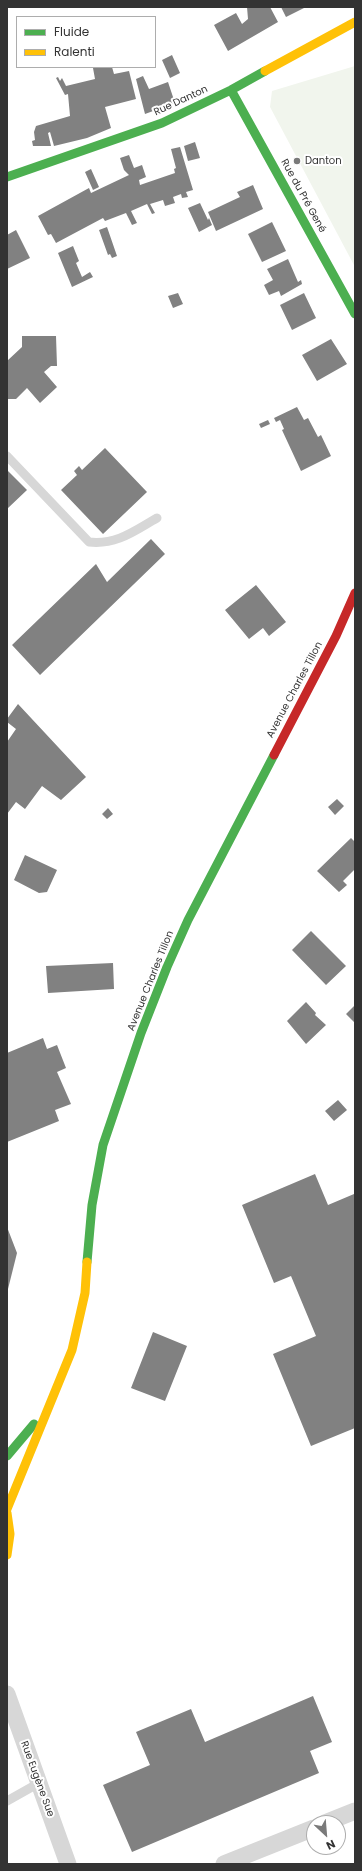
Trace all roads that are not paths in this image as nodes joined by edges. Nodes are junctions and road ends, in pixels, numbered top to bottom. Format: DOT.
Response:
graph roads {
  1 [pos="355,22"];
  2 [pos="231,90"];
  3 [pos="7,177"];
  4 [pos="355,314"];
  5 [pos="7,456"];
  6 [pos="157,518"];
  7 [pos="355,593"];
  8 [pos="48,1406"];
  9 [pos="7,1456"];
  10 [pos="7,1509"];
  11 [pos="7,1513"];
  12 [pos="7,1554"];
  13 [pos="7,1694"];
  14 [pos="39,1783"];
  15 [pos="7,1801"];
  16 [pos="355,1811"];
  17 [pos="345,1815"];
  18 [pos="306,1831"];
  19 [pos="68,1864"];
  20 [pos="224,1864"];
  1 -- 2 [label="street, Rue Danton"];
  2 -- 3 [label="street, Rue Danton"];
  2 -- 4 [label="street, Rue du Pré Gené"];
  5 -- 6 [label="lane"];
  7 -- 8 [label="street, Avenue Charles Tillon"];
  8 -- 9 [label="street, Avenue Charles Tillon"];
  8 -- 10 [label="street, Avenue Charles Tillon"];
  11 -- 12 [label="street"];
  13 -- 14 [label="street, Rue Eugène Sue"];
  14 -- 15 [label="lane"];
  14 -- 19 [label="street, Rue Eugène Sue"];
  16 -- 17 [label="street"];
  18 -- 20 [label="street"];
}
